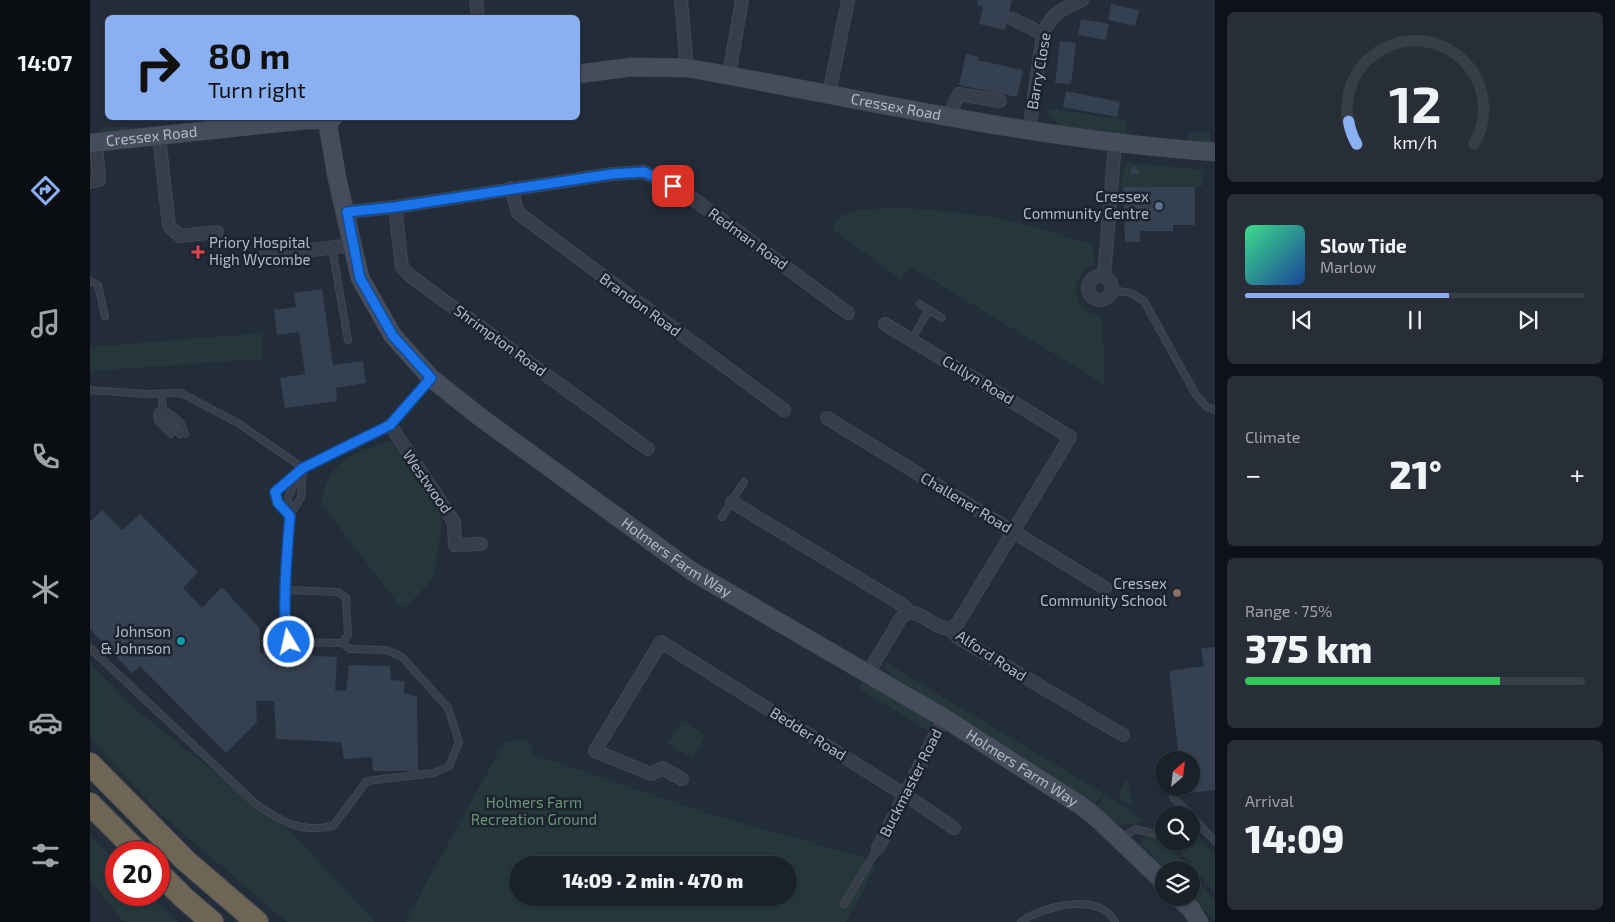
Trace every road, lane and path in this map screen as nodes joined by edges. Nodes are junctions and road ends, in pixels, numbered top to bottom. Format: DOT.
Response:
graph roads {
  1 [pos="476,0"];
  2 [pos="681,0"];
  3 [pos="742,0"];
  4 [pos="848,0"];
  5 [pos="1082,0"];
  6 [pos="478,15"];
  7 [pos="1013,19"];
  8 [pos="1043,34"];
  9 [pos="687,68"];
  10 [pos="580,74"];
  11 [pos="729,75"];
  12 [pos="829,94"];
  13 [pos="1000,101"];
  14 [pos="949,115"];
  15 [pos="305,120"];
  16 [pos="330,120"];
  17 [pos="1029,131"];
  18 [pos="160,136"];
  19 [pos="93,142"];
  20 [pos="1115,144"];
  21 [pos="1215,152"];
  22 [pos="90,182"];
  23 [pos="511,188"];
  24 [pos="395,207"];
  25 [pos="347,212"];
  26 [pos="217,232"];
  27 [pos="352,245"];
  28 [pos="332,248"];
  29 [pos="264,256"];
  30 [pos="1104,276"];
  31 [pos="90,280"];
  32 [pos="1112,290"];
  33 [pos="920,304"];
  34 [pos="929,310"];
  35 [pos="848,313"];
  36 [pos="105,316"];
  37 [pos="942,318"];
  38 [pos="885,324"];
  39 [pos="348,340"];
  40 [pos="911,340"];
  41 [pos="431,378"];
  42 [pos="90,390"];
  43 [pos="162,394"];
  44 [pos="162,408"];
  45 [pos="784,410"];
  46 [pos="1215,410"];
  47 [pos="827,418"];
  48 [pos="390,425"];
  49 [pos="171,434"];
  50 [pos="183,434"];
  51 [pos="648,449"];
  52 [pos="303,468"];
  53 [pos="744,482"];
  54 [pos="732,502"];
  55 [pos="290,516"];
  56 [pos="722,517"];
  57 [pos="1014,532"];
  58 [pos="481,544"];
  59 [pos="1105,588"];
  60 [pos="287,590"];
  61 [pos="908,612"];
  62 [pos="950,629"];
  63 [pos="342,643"];
  64 [pos="90,648"];
  65 [pos="868,672"];
  66 [pos="944,718"];
  67 [pos="1123,735"];
  68 [pos="90,764"];
  69 [pos="682,780"];
  70 [pos="904,795"];
  71 [pos="1173,797"];
  72 [pos="90,804"];
  73 [pos="1181,806"];
  74 [pos="1200,826"];
  75 [pos="954,828"];
  76 [pos="1155,834"];
  77 [pos="1120,840"];
  78 [pos="127,841"];
  79 [pos="1215,841"];
  80 [pos="878,848"];
  81 [pos="1155,873"];
  82 [pos="170,884"];
  83 [pos="844,904"];
  84 [pos="1188,906"];
  85 [pos="212,922"];
  86 [pos="257,922"];
  87 [pos="1021,922"];
  88 [pos="1115,922"];
  89 [pos="1199,922"];
  1 -- 6 [label="street"];
  2 -- 9 [label="street"];
  3 -- 11 [label="street"];
  4 -- 12 [label="street"];
  5 -- 8 [label="street, Barry Close"];
  7 -- 8 [label="street"];
  8 -- 17 [label="street, Barry Close"];
  9 -- 10 [label="street, Cressex Road"];
  9 -- 11 [label="street, Cressex Road"];
  11 -- 12 [label="street, Cressex Road"];
  12 -- 14 [label="street, Cressex Road"];
  13 -- 14 [label="street"];
  14 -- 17 [label="street, Cressex Road"];
  15 -- 18 [label="street, Cressex Road"];
  16 -- 25 [label="street, Holmers Farm Way"];
  17 -- 20 [label="street, Cressex Road"];
  18 -- 19 [label="street, Cressex Road"];
  18 -- 26 [label="street"];
  19 -- 22 [label="street"];
  20 -- 21 [label="street, Cressex Road"];
  20 -- 30 [label="street"];
  23 -- 24 [label="street, Redman Road"];
  23 -- 35 [label="street, Redman Road"];
  23 -- 45 [label="street, Brandon Road"];
  24 -- 25 [label="street, Redman Road"];
  24 -- 51 [label="street, Shrimpton Road"];
  25 -- 27 [label="street, Holmers Farm Way"];
  27 -- 28 [label="street"];
  27 -- 41 [label="street, Holmers Farm Way"];
  28 -- 29 [label="street"];
  28 -- 39 [label="lane"];
  30 -- 32 [label="street"];
  30 -- 32 [label="street"];
  31 -- 36 [label="lane"];
  32 -- 46 [label="lane"];
  33 -- 34 [label="lane"];
  34 -- 37 [label="lane"];
  34 -- 40 [label="lane"];
  38 -- 40 [label="street, Cullyn Road"];
  40 -- 57 [label="street, Cullyn Road"];
  41 -- 48 [label="lane"];
  41 -- 65 [label="street, Holmers Farm Way"];
  42 -- 43 [label="lane"];
  43 -- 44 [label="lane"];
  43 -- 52 [label="lane"];
  44 -- 49 [label="lane"];
  44 -- 50 [label="lane"];
  47 -- 57 [label="street, Challener Road"];
  48 -- 52 [label="lane"];
  48 -- 58 [label="street, Westwood"];
  52 -- 55 [label="lane"];
  52 -- 55 [label="lane"];
  52 -- 55 [label="lane"];
  53 -- 54 [label="lane"];
  54 -- 56 [label="lane"];
  54 -- 61 [label="street, Alford Road"];
  55 -- 60 [label="lane"];
  57 -- 59 [label="street, Challener Road"];
  57 -- 62 [label="street"];
  60 -- 63 [label="lane"];
  60 -- 63 [label="lane"];
  61 -- 62 [label="street, Alford Road"];
  61 -- 65 [label="street"];
  62 -- 67 [label="street, Alford Road"];
  63 -- 64 [label="lane"];
  65 -- 66 [label="street, Holmers Farm Way"];
  66 -- 70 [label="street, Buckmaster Road"];
  66 -- 77 [label="street, Holmers Farm Way"];
  68 -- 86 [label="highway"];
  69 -- 70 [label="street, Bedder Road"];
  70 -- 75 [label="street, Bedder Road"];
  70 -- 80 [label="street, Buckmaster Road"];
  71 -- 73 [label="lane"];
  72 -- 78 [label="highway"];
  74 -- 79 [label="lane"];
  76 -- 77 [label="lane"];
  77 -- 81 [label="street, Holmers Farm Way"];
  80 -- 83 [label="lane"];
  82 -- 85 [label="highway"];
  84 -- 89 [label="street"];
  87 -- 88 [label="lane"];
}
